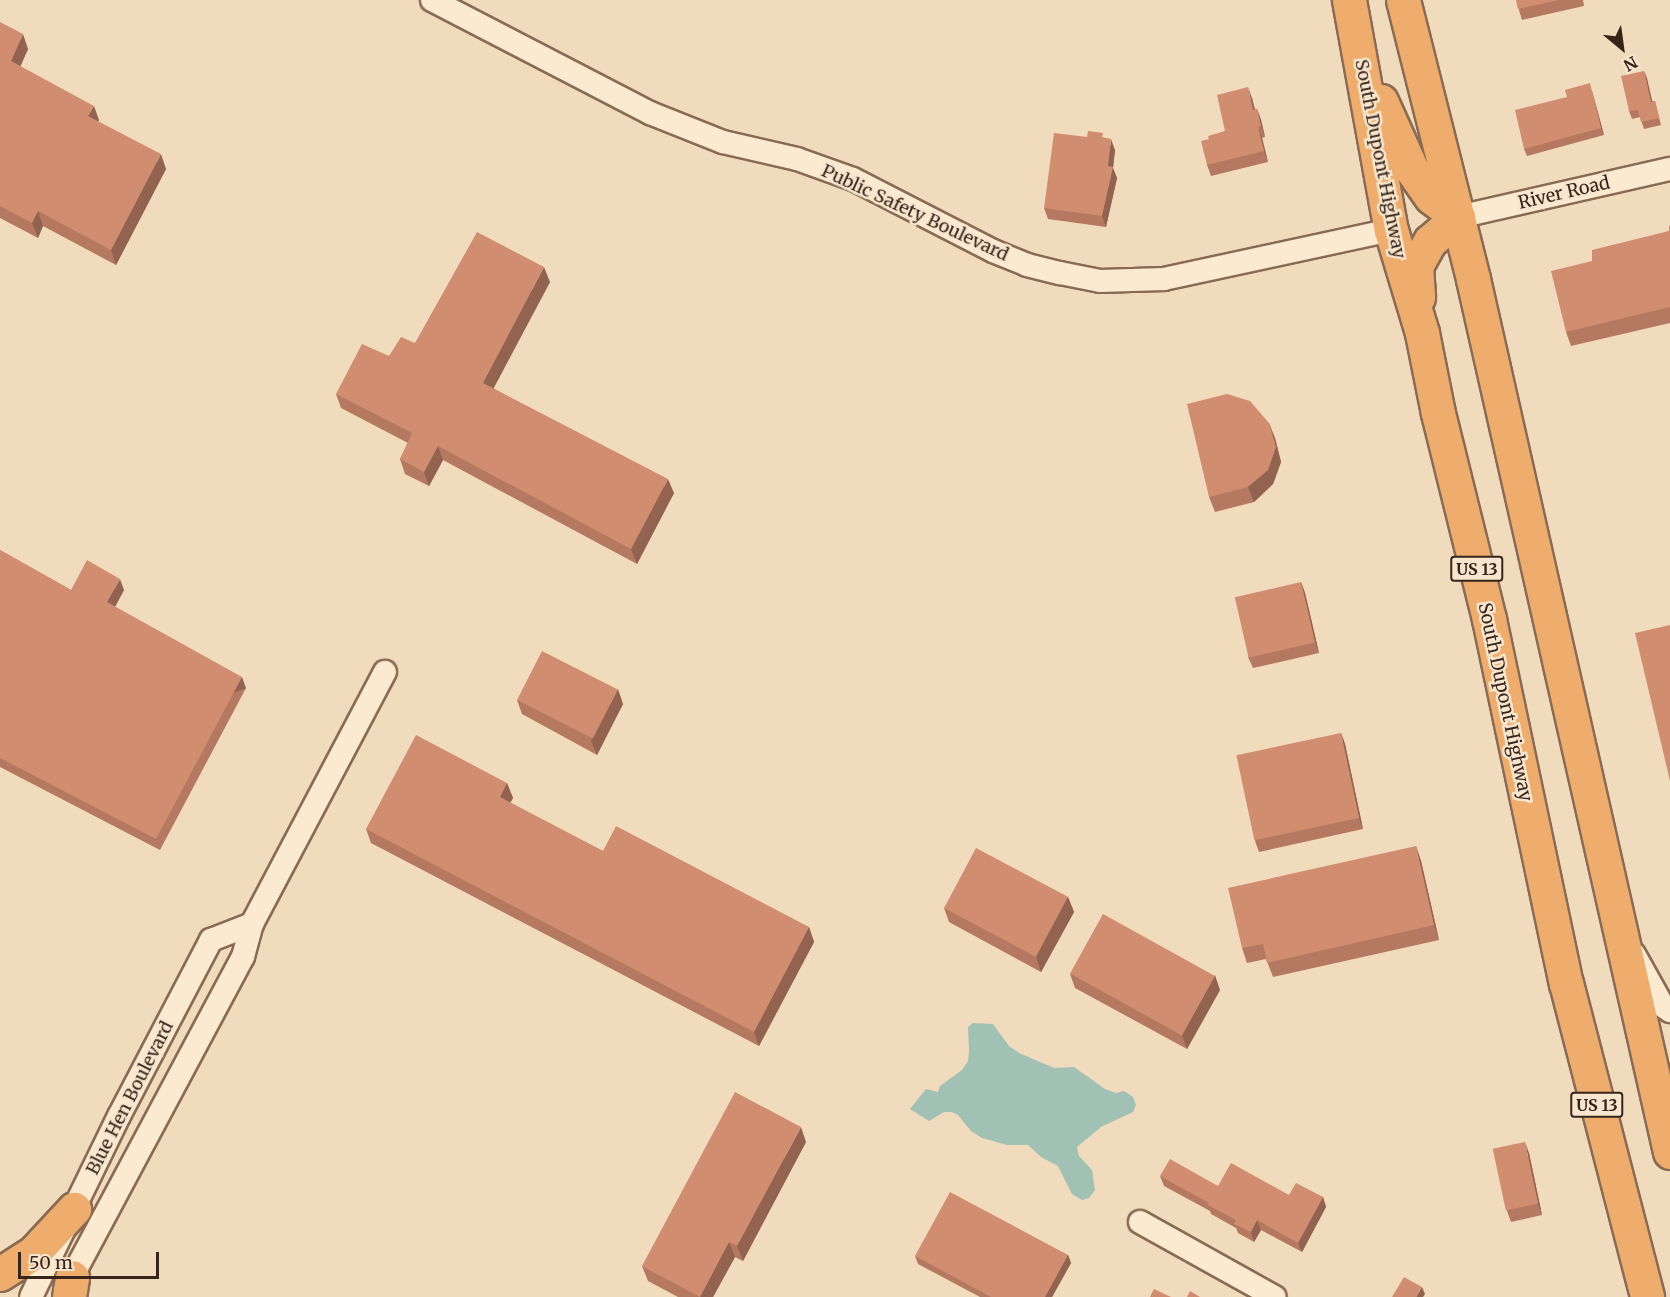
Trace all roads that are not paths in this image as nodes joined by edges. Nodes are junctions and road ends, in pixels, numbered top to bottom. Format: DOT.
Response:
graph roads {
  1 [pos="432,0"];
  2 [pos="1403,0"];
  3 [pos="1350,4"];
  4 [pos="1445,167"];
  5 [pos="1670,169"];
  6 [pos="1431,197"];
  7 [pos="1458,217"];
  8 [pos="1391,230"];
  9 [pos="1430,241"];
  10 [pos="1473,279"];
  11 [pos="1422,333"];
  12 [pos="385,672"];
  13 [pos="252,924"];
  14 [pos="1620,930"];
  15 [pos="1670,1011"];
  16 [pos="1669,1134"];
  17 [pos="74,1209"];
  18 [pos="1140,1222"];
  19 [pos="0,1274"];
  20 [pos="67,1290"];
  21 [pos="31,1297"];
  22 [pos="1275,1297"];
  23 [pos="1647,1297"];
  1 -- 8 [label="street, Public Safety Boulevard"];
  2 -- 4 [label="highway"];
  3 -- 6 [label="highway"];
  3 -- 8 [label="highway, South Dupont Highway / US 13"];
  4 -- 6 [label="highway"];
  4 -- 7 [label="highway"];
  5 -- 7 [label="street, River Road"];
  6 -- 7 [label="highway"];
  6 -- 8 [label="highway"];
  7 -- 9 [label="highway"];
  7 -- 10 [label="highway"];
  8 -- 9 [label="highway"];
  8 -- 11 [label="highway, South Dupont Highway / US 13"];
  9 -- 10 [label="highway"];
  9 -- 11 [label="highway"];
  10 -- 14 [label="highway"];
  11 -- 23 [label="highway, South Dupont Highway / US 13"];
  12 -- 13 [label="street, Blue Hen Boulevard"];
  13 -- 17 [label="street, Blue Hen Boulevard"];
  13 -- 20 [label="street, Blue Hen Boulevard"];
  14 -- 15 [label="street"];
  14 -- 16 [label="highway"];
  17 -- 19 [label="highway"];
  17 -- 21 [label="street, Blue Hen Boulevard"];
  18 -- 22 [label="street"];
}
